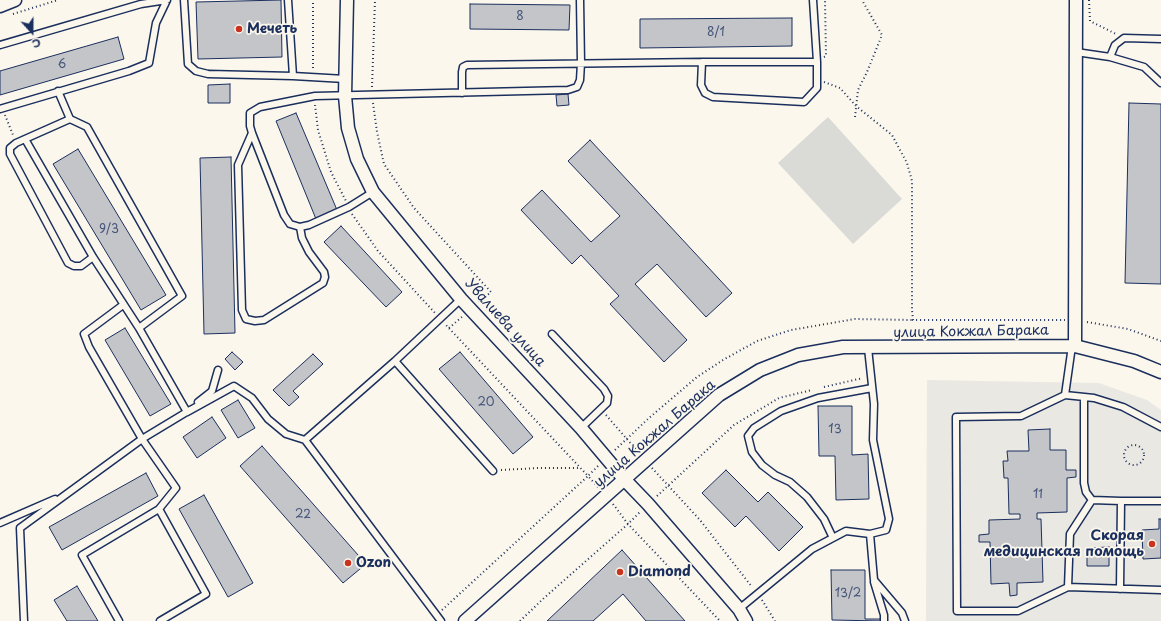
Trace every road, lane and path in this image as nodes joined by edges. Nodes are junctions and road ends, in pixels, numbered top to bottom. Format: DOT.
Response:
graph roads {
  1 [pos="15,0"];
  2 [pos="58,0"];
  3 [pos="167,0"];
  4 [pos="184,0"];
  5 [pos="288,0"];
  6 [pos="313,0"];
  7 [pos="346,0"];
  8 [pos="375,0"];
  9 [pos="580,0"];
  10 [pos="813,0"];
  11 [pos="826,0"];
  12 [pos="862,0"];
  13 [pos="1076,0"];
  14 [pos="1089,0"];
  15 [pos="0,6"];
  16 [pos="7,16"];
  17 [pos="1124,38"];
  18 [pos="1161,39"];
  19 [pos="0,45"];
  20 [pos="1076,52"];
  21 [pos="1110,57"];
  22 [pos="702,62"];
  23 [pos="817,62"];
  24 [pos="581,63"];
  25 [pos="293,76"];
  26 [pos="313,78"];
  27 [pos="345,79"];
  28 [pos="817,79"];
  29 [pos="1161,83"];
  30 [pos="58,92"];
  31 [pos="462,93"];
  32 [pos="372,95"];
  33 [pos="315,96"];
  34 [pos="345,96"];
  35 [pos="856,106"];
  36 [pos="1,108"];
  37 [pos="855,117"];
  38 [pos="70,119"];
  39 [pos="252,133"];
  40 [pos="25,139"];
  41 [pos="16,143"];
  42 [pos="374,192"];
  43 [pos="349,207"];
  44 [pos="300,227"];
  45 [pos="93,258"];
  46 [pos="461,299"];
  47 [pos="123,305"];
  48 [pos="470,309"];
  49 [pos="441,320"];
  50 [pos="913,320"];
  51 [pos="1075,320"];
  52 [pos="139,328"];
  53 [pos="449,328"];
  54 [pos="552,334"];
  55 [pos="1161,341"];
  56 [pos="1073,346"];
  57 [pos="868,348"];
  58 [pos="395,361"];
  59 [pos="218,370"];
  60 [pos="1161,372"];
  61 [pos="871,377"];
  62 [pos="872,388"];
  63 [pos="1065,395"];
  64 [pos="1084,397"];
  65 [pos="601,410"];
  66 [pos="187,412"];
  67 [pos="1161,427"];
  68 [pos="581,428"];
  69 [pos="627,438"];
  70 [pos="142,439"];
  71 [pos="305,440"];
  72 [pos="1145,454"];
  73 [pos="606,458"];
  74 [pos="645,461"];
  75 [pos="580,468"];
  76 [pos="493,471"];
  77 [pos="588,476"];
  78 [pos="624,479"];
  79 [pos="668,486"];
  80 [pos="65,495"];
  81 [pos="606,496"];
  82 [pos="1092,500"];
  83 [pos="1121,501"];
  84 [pos="1161,501"];
  85 [pos="648,504"];
  86 [pos="159,509"];
  87 [pos="0,523"];
  88 [pos="628,524"];
  89 [pos="870,534"];
  90 [pos="833,538"];
  91 [pos="874,580"];
  92 [pos="1068,587"];
  93 [pos="1120,589"];
  94 [pos="1161,590"];
  95 [pos="757,594"];
  96 [pos="739,609"];
  97 [pos="436,615"];
  98 [pos="24,621"];
  99 [pos="120,621"];
  100 [pos="160,621"];
  101 [pos="441,621"];
  102 [pos="465,621"];
  103 [pos="520,621"];
  104 [pos="720,621"];
  105 [pos="746,621"];
  106 [pos="775,621"];
  107 [pos="884,621"];
  108 [pos="905,621"];
  1 -- 15 [label="street"];
  2 -- 16 [label="path"];
  3 -- 19 [label="lane"];
  3 -- 30 [label="lane"];
  4 -- 25 [label="lane"];
  5 -- 25 [label="lane"];
  6 -- 26 [label="path"];
  7 -- 27 [label="street, Увалиева улица"];
  8 -- 32 [label="path"];
  9 -- 24 [label="lane"];
  10 -- 23 [label="lane"];
  11 -- 23 [label="path"];
  12 -- 35 [label="path"];
  13 -- 20 [label="street"];
  14 -- 17 [label="path"];
  17 -- 18 [label="lane"];
  17 -- 21 [label="lane"];
  20 -- 21 [label="lane"];
  20 -- 51 [label="street"];
  21 -- 29 [label="lane"];
  22 -- 23 [label="lane"];
  22 -- 24 [label="lane"];
  22 -- 28 [label="lane"];
  23 -- 28 [label="lane"];
  24 -- 31 [label="lane"];
  24 -- 31 [label="lane"];
  25 -- 26 [label="lane"];
  26 -- 27 [label="lane"];
  27 -- 34 [label="street, Увалиева улица"];
  28 -- 35 [label="path"];
  30 -- 36 [label="lane"];
  30 -- 38 [label="lane"];
  31 -- 32 [label="lane"];
  32 -- 34 [label="lane"];
  32 -- 48 [label="path"];
  33 -- 34 [label="lane"];
  33 -- 39 [label="lane"];
  33 -- 43 [label="path"];
  34 -- 42 [label="street, Увалиева улица"];
  35 -- 37 [label="path"];
  35 -- 50 [label="path"];
  36 -- 41 [label="path"];
  38 -- 40 [label="lane"];
  38 -- 52 [label="lane"];
  39 -- 44 [label="lane"];
  39 -- 44 [label="lane"];
  40 -- 41 [label="lane"];
  40 -- 45 [label="lane"];
  41 -- 45 [label="lane"];
  42 -- 43 [label="lane"];
  42 -- 46 [label="street, Увалиева улица"];
  43 -- 44 [label="lane"];
  43 -- 49 [label="path"];
  45 -- 47 [label="lane"];
  46 -- 48 [label="street, Увалиева улица"];
  46 -- 49 [label="lane"];
  47 -- 52 [label="lane"];
  47 -- 70 [label="lane"];
  48 -- 53 [label="path"];
  48 -- 68 [label="street, Увалиева улица"];
  49 -- 53 [label="path"];
  49 -- 58 [label="lane"];
  50 -- 51 [label="path"];
  50 -- 69 [label="path"];
  51 -- 55 [label="path"];
  51 -- 56 [label="street"];
  52 -- 66 [label="lane"];
  53 -- 75 [label="path"];
  54 -- 65 [label="lane"];
  56 -- 57 [label="street, улица Кокжал Барака"];
  56 -- 60 [label="street, улица Кокжал Барака"];
  56 -- 63 [label="lane"];
  57 -- 61 [label="lane"];
  57 -- 74 [label="street, улица Кокжал Барака"];
  58 -- 71 [label="lane"];
  58 -- 76 [label="lane"];
  59 -- 66 [label="lane"];
  61 -- 62 [label="lane"];
  61 -- 79 [label="path"];
  62 -- 89 [label="lane"];
  62 -- 90 [label="lane"];
  63 -- 64 [label="lane"];
  63 -- 92 [label="lane"];
  64 -- 67 [label="lane"];
  64 -- 82 [label="lane"];
  65 -- 68 [label="lane"];
  65 -- 69 [label="path"];
  66 -- 70 [label="lane"];
  66 -- 71 [label="lane"];
  68 -- 73 [label="street, Увалиева улица"];
  69 -- 73 [label="path"];
  69 -- 74 [label="path"];
  70 -- 80 [label="lane"];
  70 -- 86 [label="lane"];
  71 -- 97 [label="lane"];
  72 -- 72 [label="path"];
  73 -- 77 [label="path"];
  73 -- 78 [label="street, Увалиева улица"];
  74 -- 78 [label="street, улица Кокжал Барака"];
  74 -- 79 [label="path"];
  75 -- 76 [label="path"];
  75 -- 77 [label="path"];
  77 -- 81 [label="path"];
  77 -- 97 [label="path"];
  78 -- 81 [label="street, улица Кокжал Барака"];
  78 -- 85 [label="street, Увалиева улица"];
  79 -- 85 [label="path"];
  79 -- 95 [label="path"];
  80 -- 87 [label="lane"];
  80 -- 98 [label="lane"];
  81 -- 88 [label="path"];
  81 -- 102 [label="street, улица Кокжал Барака"];
  82 -- 83 [label="lane"];
  82 -- 92 [label="lane"];
  83 -- 84 [label="lane"];
  83 -- 93 [label="lane"];
  85 -- 88 [label="path"];
  85 -- 96 [label="street, Увалиева улица"];
  86 -- 99 [label="lane"];
  86 -- 100 [label="lane"];
  88 -- 103 [label="path"];
  88 -- 104 [label="path"];
  89 -- 90 [label="lane"];
  89 -- 91 [label="lane"];
  90 -- 95 [label="lane"];
  91 -- 107 [label="lane"];
  91 -- 108 [label="lane"];
  92 -- 93 [label="lane"];
  93 -- 94 [label="lane"];
  95 -- 96 [label="lane"];
  95 -- 106 [label="path"];
  96 -- 105 [label="street, Увалиева улица"];
  97 -- 101 [label="lane"];
}
